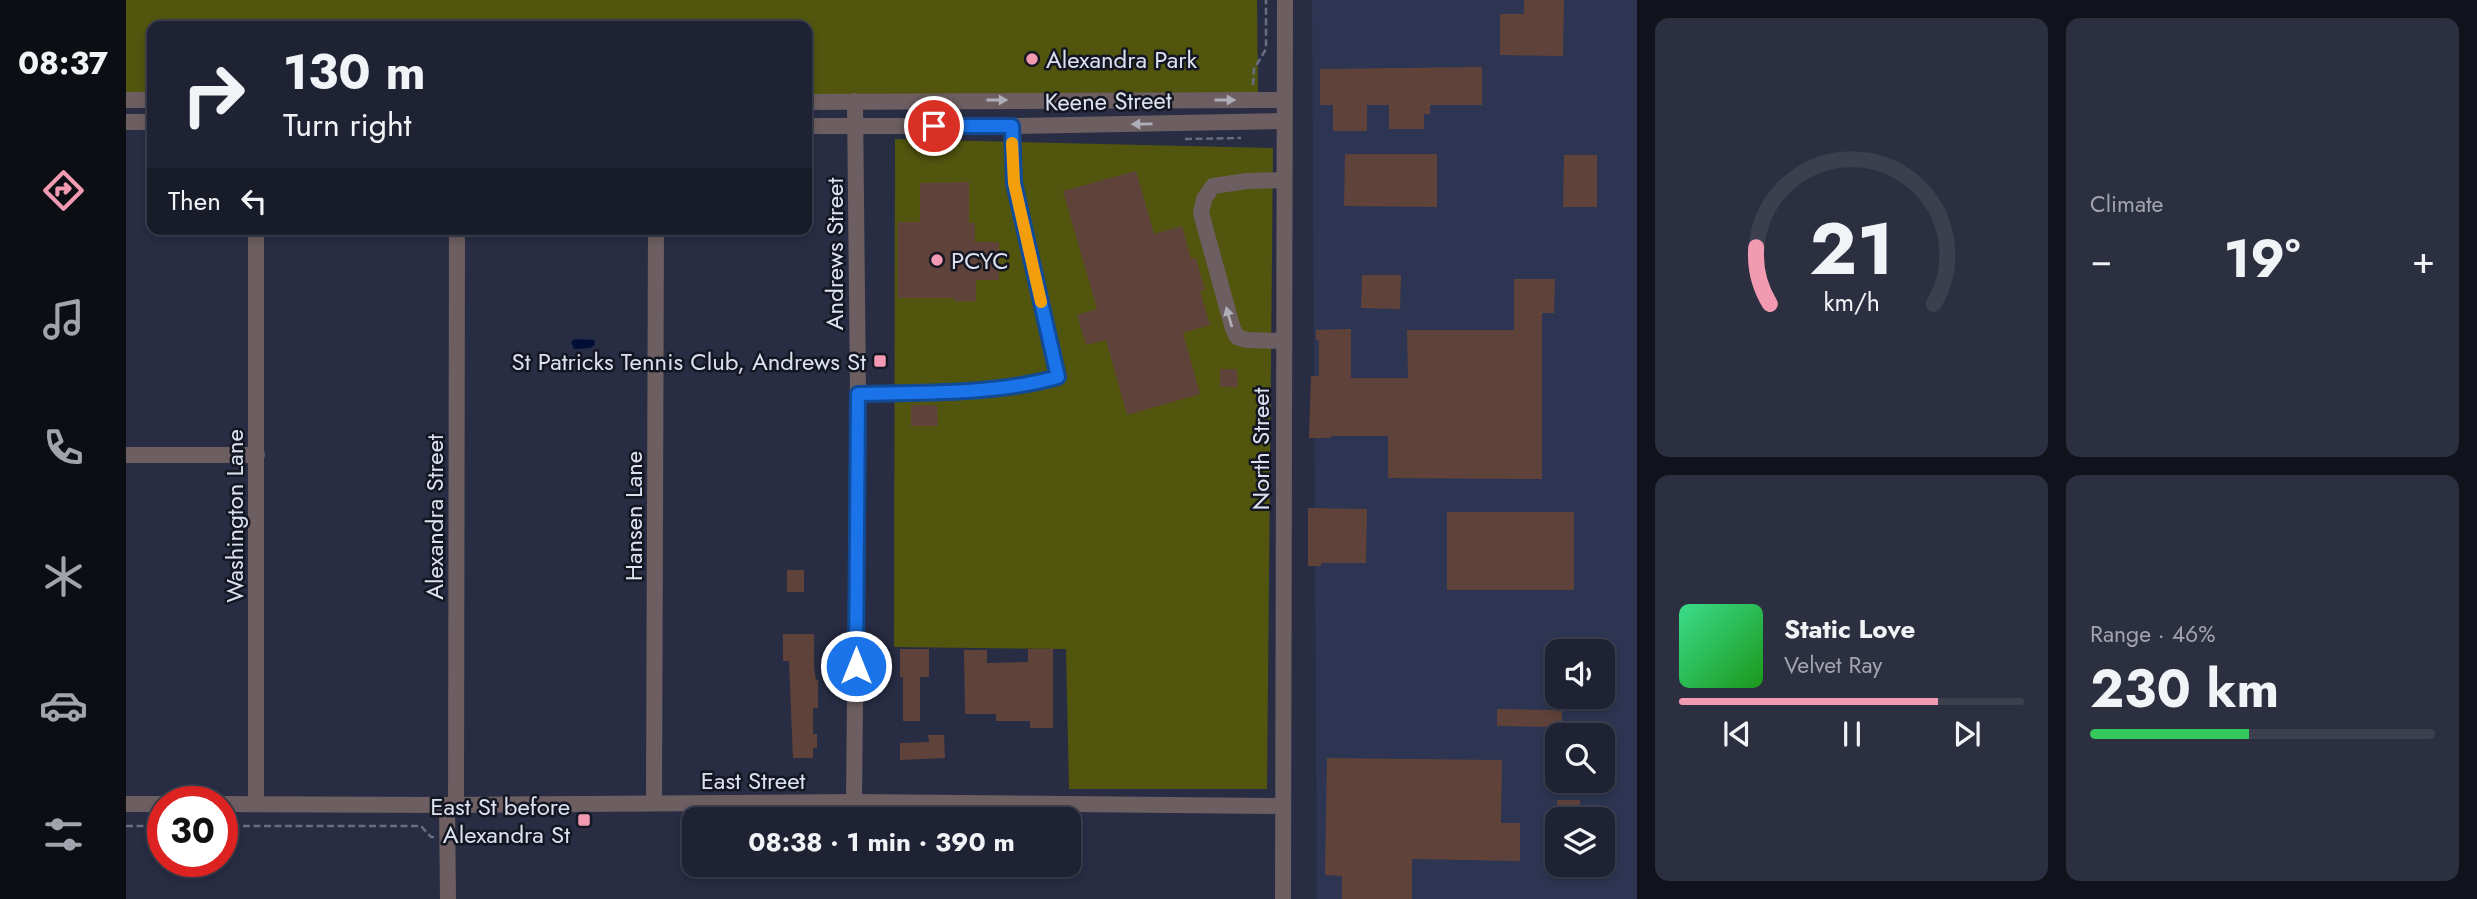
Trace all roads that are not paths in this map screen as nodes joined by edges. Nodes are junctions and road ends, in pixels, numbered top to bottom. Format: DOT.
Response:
graph roads {
  1 [pos="1285,0"];
  2 [pos="126,100"];
  3 [pos="147,100"];
  4 [pos="1284,100"];
  5 [pos="855,101"];
  6 [pos="812,102"];
  7 [pos="1284,121"];
  8 [pos="126,122"];
  9 [pos="147,122"];
  10 [pos="812,126"];
  11 [pos="856,126"];
  12 [pos="1012,126"];
  13 [pos="1284,180"];
  14 [pos="256,235"];
  15 [pos="457,235"];
  16 [pos="656,235"];
  17 [pos="1283,341"];
  18 [pos="858,394"];
  19 [pos="126,455"];
  20 [pos="257,455"];
  21 [pos="855,802"];
  22 [pos="654,803"];
  23 [pos="126,804"];
  24 [pos="147,804"];
  25 [pos="238,804"];
  26 [pos="256,804"];
  27 [pos="452,805"];
  28 [pos="1283,806"];
  29 [pos="448,899"];
  30 [pos="1283,899"];
  1 -- 4 [label="street, North Street"];
  2 -- 3 [label="street"];
  5 -- 4 [label="street, Keene Street, one-way"];
  4 -- 7 [label="street, North Street"];
  5 -- 6 [label="street, Keene Street"];
  5 -- 11 [label="street, Andrews Street"];
  7 -- 12 [label="street, Keene Street, one-way"];
  7 -- 13 [label="street, North Street"];
  8 -- 9 [label="street"];
  10 -- 11 [label="street, Keene Street"];
  11 -- 12 [label="street, Keene Street"];
  11 -- 18 [label="street, Andrews Street"];
  12 -- 18 [label="street"];
  13 -- 17 [label="street, North Street"];
  17 -- 13 [label="street, one-way"];
  14 -- 20 [label="street, Washington Lane"];
  15 -- 27 [label="street, Alexandra Street"];
  16 -- 22 [label="street, Hansen Lane"];
  17 -- 28 [label="street, North Street"];
  18 -- 21 [label="street, Andrews Street"];
  19 -- 20 [label="street"];
  20 -- 26 [label="street, Washington Lane"];
  21 -- 22 [label="street, East Street"];
  21 -- 28 [label="street, East Street"];
  22 -- 27 [label="street, East Street"];
  23 -- 24 [label="street"];
  25 -- 26 [label="street, East Street"];
  26 -- 27 [label="street, East Street"];
  27 -- 29 [label="street, Alexandra Street"];
  28 -- 30 [label="street, North Street"];
}
